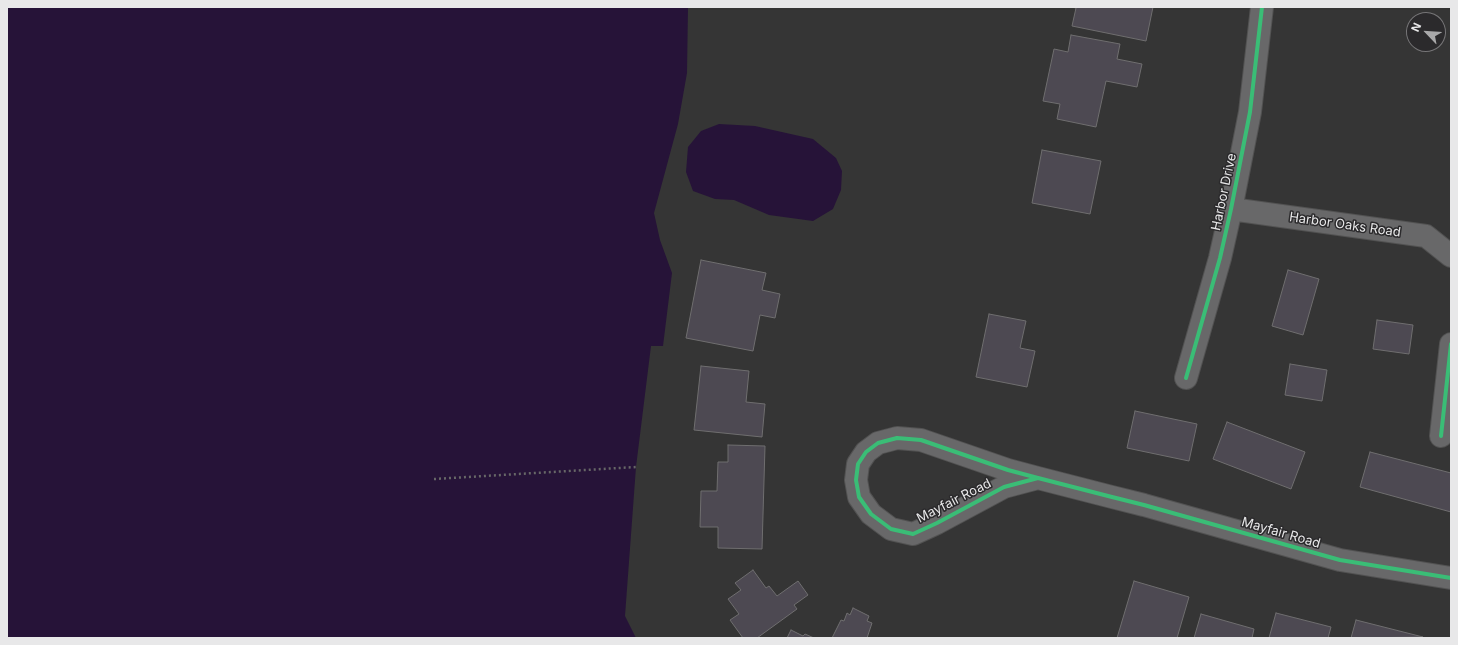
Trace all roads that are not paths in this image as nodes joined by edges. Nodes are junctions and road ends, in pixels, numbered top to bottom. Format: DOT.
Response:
graph roads {
  1 [pos="1262,7"];
  2 [pos="1232,209"];
  3 [pos="1451,256"];
  4 [pos="1451,344"];
  5 [pos="1186,378"];
  6 [pos="1440,436"];
  7 [pos="1038,478"];
  8 [pos="1451,578"];
  1 -- 2 [label="street, Harbor Drive"];
  2 -- 3 [label="street, Harbor Oaks Road"];
  2 -- 5 [label="street, Harbor Drive"];
  4 -- 6 [label="street"];
  7 -- 7 [label="street, Mayfair Road"];
  7 -- 8 [label="street, Mayfair Road"];
}
